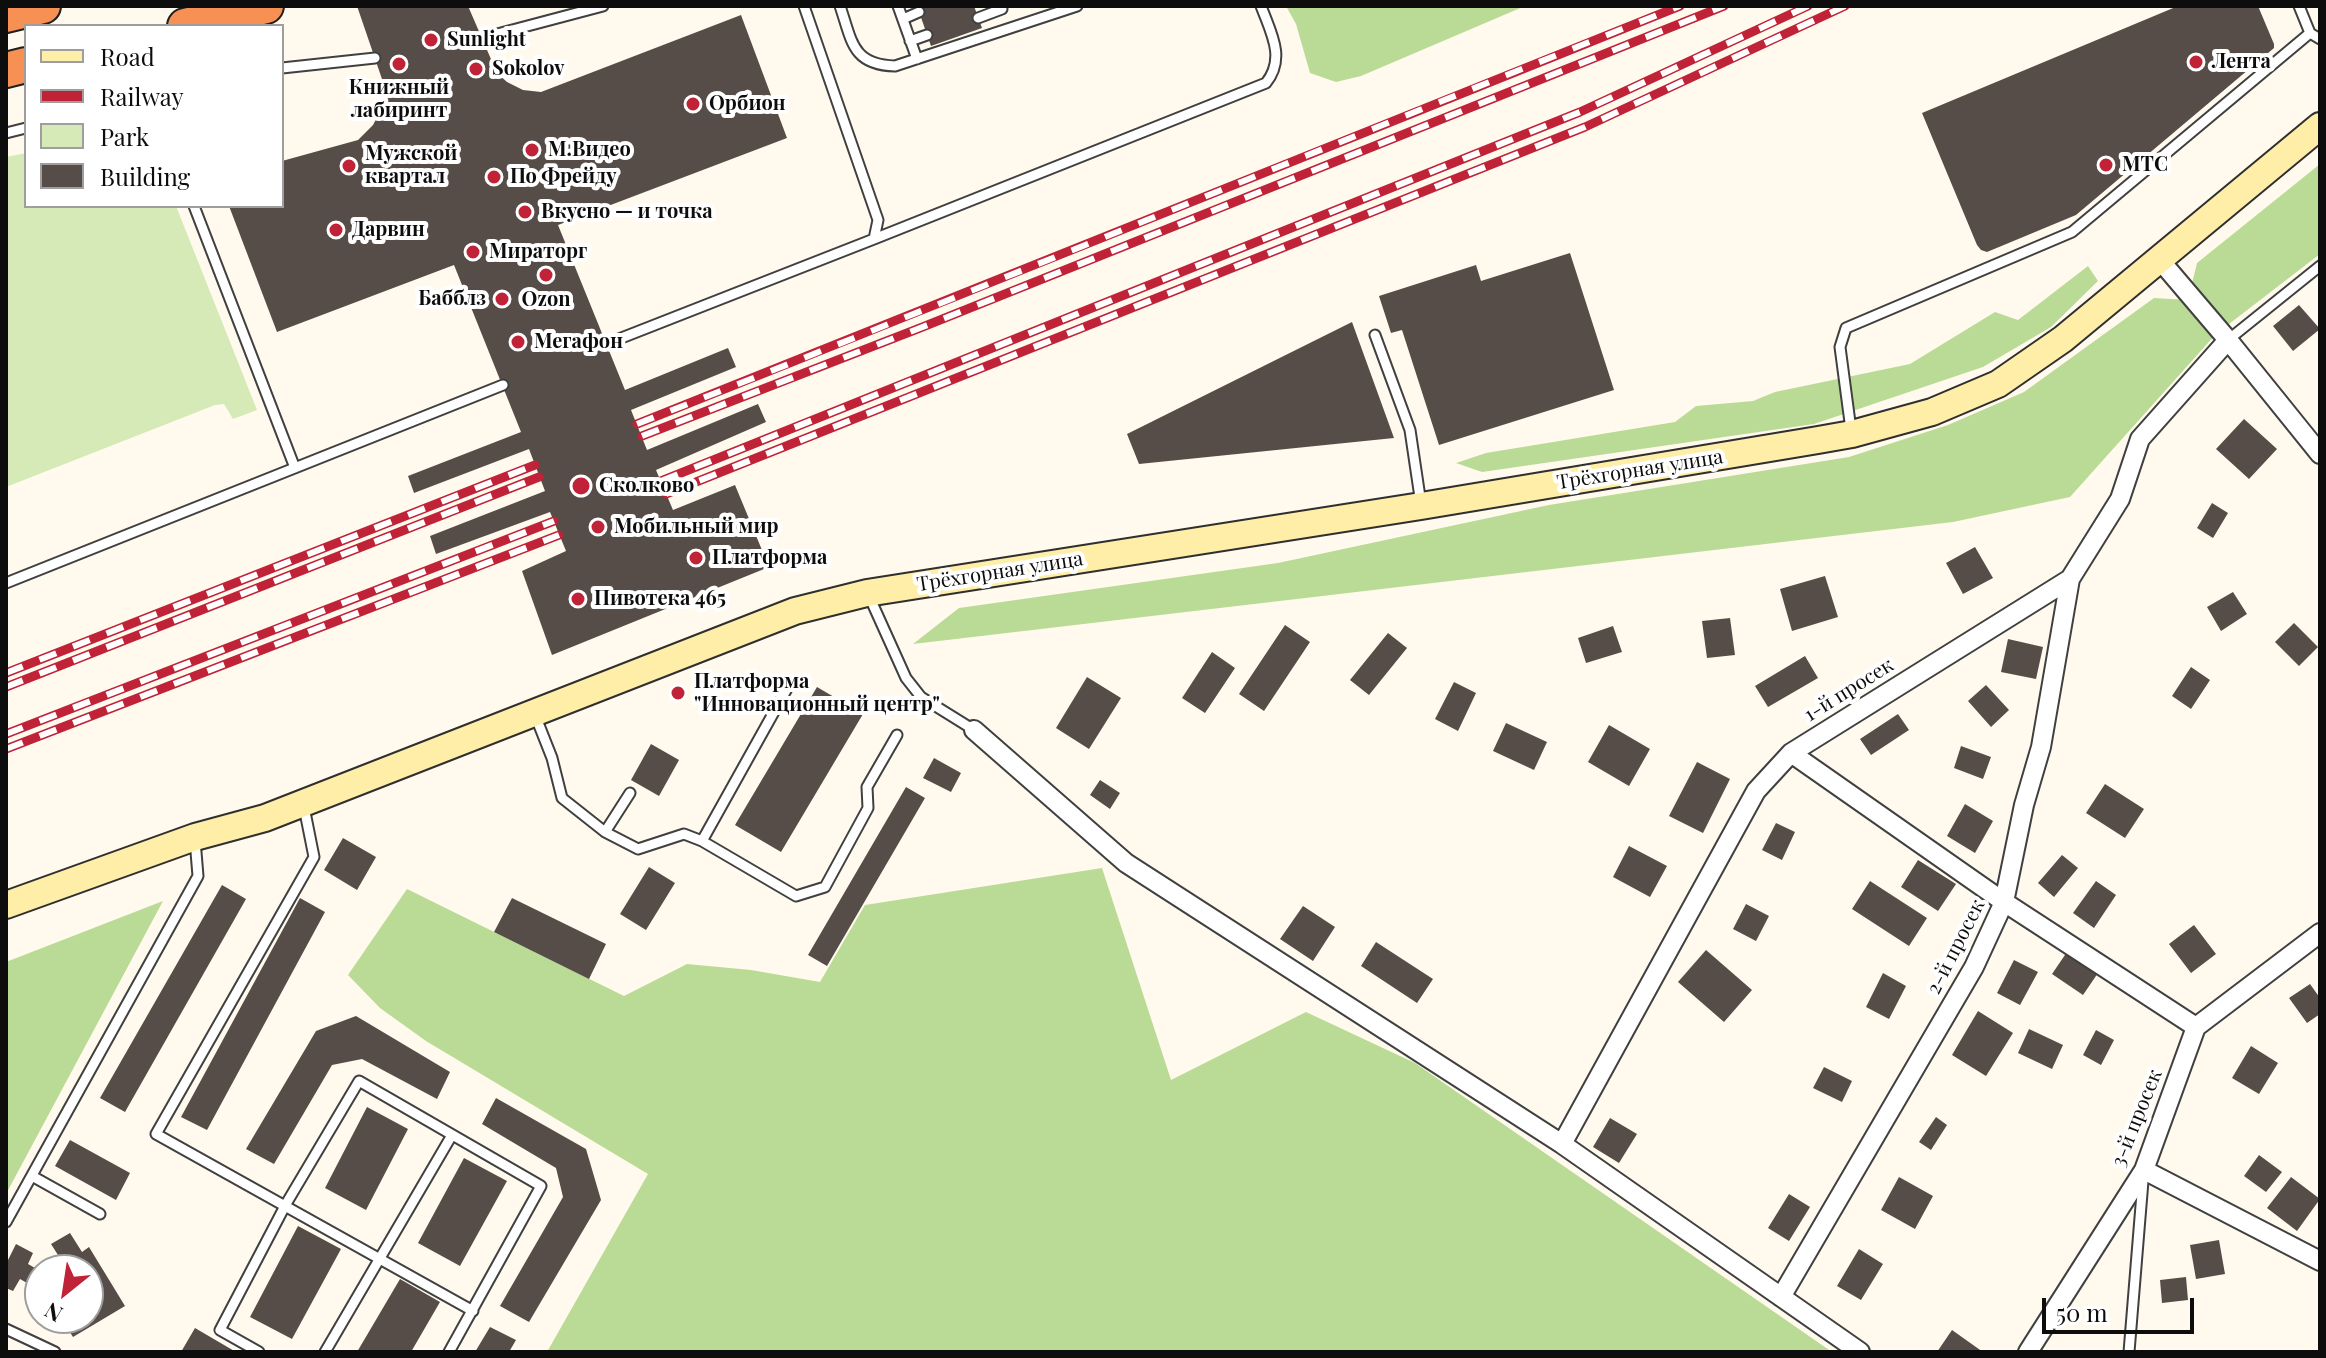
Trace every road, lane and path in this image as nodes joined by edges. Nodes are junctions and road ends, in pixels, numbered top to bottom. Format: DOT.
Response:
graph roads {
  1 [pos="43,6"];
  2 [pos="266,6"];
  3 [pos="603,6"];
  4 [pos="804,6"];
  5 [pos="840,6"];
  6 [pos="898,6"];
  7 [pos="1077,6"];
  8 [pos="1261,6"];
  9 [pos="2299,6"];
  10 [pos="1001,8"];
  11 [pos="919,12"];
  12 [pos="6,15"];
  13 [pos="978,18"];
  14 [pos="903,19"];
  15 [pos="193,24"];
  16 [pos="1009,29"];
  17 [pos="2310,33"];
  18 [pos="927,35"];
  19 [pos="482,38"];
  20 [pos="2320,39"];
  21 [pos="910,41"];
  22 [pos="375,58"];
  23 [pos="917,59"];
  24 [pos="284,68"];
  25 [pos="2320,126"];
  26 [pos="195,208"];
  27 [pos="874,239"];
  28 [pos="2159,259"];
  29 [pos="2320,266"];
  30 [pos="1375,335"];
  31 [pos="2228,340"];
  32 [pos="606,344"];
  33 [pos="503,385"];
  34 [pos="1852,434"];
  35 [pos="2320,454"];
  36 [pos="295,468"];
  37 [pos="1421,506"];
  38 [pos="2070,579"];
  39 [pos="6,583"];
  40 [pos="867,593"];
  41 [pos="789,685"];
  42 [pos="535,715"];
  43 [pos="974,730"];
  44 [pos="897,735"];
  45 [pos="1791,753"];
  46 [pos="630,793"];
  47 [pos="303,804"];
  48 [pos="605,832"];
  49 [pos="195,837"];
  50 [pos="702,841"];
  51 [pos="2004,902"];
  52 [pos="6,905"];
  53 [pos="2320,933"];
  54 [pos="2196,1027"];
  55 [pos="452,1135"];
  56 [pos="1562,1144"];
  57 [pos="2144,1170"];
  58 [pos="32,1176"];
  59 [pos="286,1204"];
  60 [pos="100,1214"];
  61 [pos="6,1222"];
  62 [pos="380,1258"];
  63 [pos="2320,1261"];
  64 [pos="1781,1297"];
  65 [pos="473,1311"];
  66 [pos="6,1329"];
  67 [pos="55,1352"];
  68 [pos="259,1352"];
  69 [pos="325,1352"];
  70 [pos="449,1352"];
  71 [pos="1860,1352"];
  72 [pos="2028,1352"];
  73 [pos="2129,1352"];
  1 -- 12 [label="highway"];
  2 -- 15 [label="highway"];
  3 -- 19 [label="lane"];
  4 -- 27 [label="lane"];
  5 -- 23 [label="lane"];
  6 -- 14 [label="lane"];
  7 -- 16 [label="lane"];
  8 -- 27 [label="lane"];
  9 -- 17 [label="lane"];
  10 -- 13 [label="lane"];
  10 -- 16 [label="lane"];
  11 -- 14 [label="lane"];
  14 -- 21 [label="lane"];
  16 -- 23 [label="lane"];
  17 -- 20 [label="lane"];
  17 -- 34 [label="lane"];
  18 -- 21 [label="lane"];
  21 -- 23 [label="lane"];
  22 -- 24 [label="lane"];
  25 -- 28 [label="street, Трёхгорная улица"];
  26 -- 36 [label="lane"];
  27 -- 32 [label="lane"];
  28 -- 31 [label="street"];
  28 -- 34 [label="street, Трёхгорная улица"];
  29 -- 31 [label="lane"];
  30 -- 37 [label="lane"];
  31 -- 35 [label="street"];
  31 -- 38 [label="street, 1-й просек"];
  33 -- 36 [label="lane"];
  34 -- 37 [label="street, Трёхгорная улица"];
  36 -- 39 [label="lane"];
  37 -- 40 [label="street, Трёхгорная улица"];
  38 -- 45 [label="street, 1-й просек"];
  38 -- 51 [label="street, 2-й просек"];
  40 -- 42 [label="street, Трёхгорная улица"];
  40 -- 43 [label="lane"];
  41 -- 50 [label="lane"];
  42 -- 47 [label="street, Трёхгорная улица"];
  42 -- 48 [label="lane"];
  43 -- 56 [label="street"];
  44 -- 50 [label="lane"];
  45 -- 51 [label="street"];
  45 -- 56 [label="street, 1-й просек"];
  46 -- 48 [label="lane"];
  47 -- 49 [label="street, Трёхгорная улица"];
  47 -- 59 [label="lane"];
  48 -- 50 [label="lane"];
  49 -- 52 [label="street, Трёхгорная улица"];
  49 -- 58 [label="lane"];
  51 -- 54 [label="street"];
  51 -- 64 [label="street, 2-й просек"];
  53 -- 54 [label="street"];
  54 -- 57 [label="street, 3-й просек"];
  55 -- 59 [label="lane"];
  55 -- 62 [label="lane"];
  55 -- 65 [label="lane"];
  56 -- 64 [label="street"];
  57 -- 63 [label="street"];
  57 -- 72 [label="street, 3-й просек"];
  57 -- 73 [label="lane"];
  58 -- 60 [label="lane"];
  58 -- 61 [label="lane"];
  59 -- 62 [label="lane"];
  59 -- 68 [label="lane"];
  62 -- 65 [label="lane"];
  62 -- 69 [label="lane"];
  64 -- 71 [label="street"];
  65 -- 70 [label="lane"];
  66 -- 67 [label="lane"];
}
